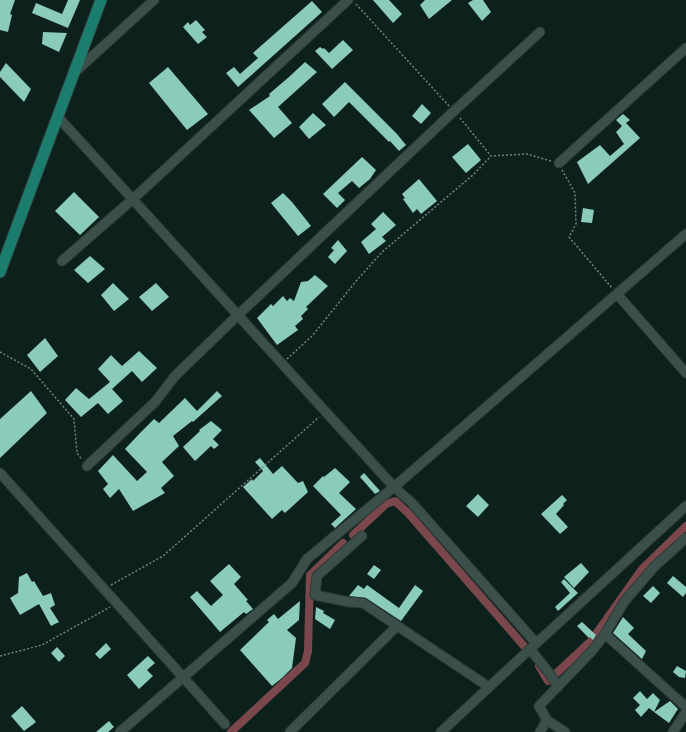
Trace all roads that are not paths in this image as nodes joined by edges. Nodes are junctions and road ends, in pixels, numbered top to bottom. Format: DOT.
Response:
graph roads {
  1 [pos="101,0"];
  2 [pos="154,0"];
  3 [pos="348,0"];
  4 [pos="540,32"];
  5 [pos="686,48"];
  6 [pos="74,73"];
  7 [pos="58,117"];
  8 [pos="559,163"];
  9 [pos="133,199"];
  10 [pos="686,234"];
  11 [pos="62,261"];
  12 [pos="0,272"];
  13 [pos="617,294"];
  14 [pos="237,316"];
  15 [pos="686,373"];
  16 [pos="87,466"];
  17 [pos="0,473"];
  18 [pos="394,487"];
  19 [pos="686,506"];
  20 [pos="341,531"];
  21 [pos="362,536"];
  22 [pos="686,538"];
  23 [pos="353,544"];
  24 [pos="397,626"];
  25 [pos="605,634"];
  26 [pos="533,646"];
  27 [pos="183,677"];
  28 [pos="554,681"];
  29 [pos="489,687"];
  30 [pos="685,703"];
  31 [pos="686,712"];
  32 [pos="547,720"];
  33 [pos="226,724"];
  34 [pos="120,732"];
  35 [pos="290,732"];
  36 [pos="442,732"];
  37 [pos="540,732"];
  38 [pos="565,732"];
  39 [pos="673,732"];
  1 -- 6 [label="main road"];
  2 -- 6 [label="street"];
  3 -- 9 [label="street"];
  4 -- 14 [label="street"];
  5 -- 8 [label="street"];
  6 -- 7 [label="main road"];
  7 -- 9 [label="street"];
  7 -- 12 [label="main road"];
  9 -- 11 [label="street"];
  9 -- 14 [label="street"];
  10 -- 13 [label="street"];
  13 -- 15 [label="street"];
  13 -- 18 [label="street"];
  14 -- 16 [label="street"];
  14 -- 18 [label="street"];
  17 -- 27 [label="street"];
  18 -- 20 [label="street"];
  18 -- 26 [label="street"];
  19 -- 26 [label="street"];
  20 -- 23 [label="street"];
  20 -- 27 [label="street"];
  21 -- 23 [label="street"];
  22 -- 25 [label="street"];
  23 -- 24 [label="street"];
  24 -- 29 [label="street"];
  24 -- 35 [label="street"];
  25 -- 28 [label="street"];
  25 -- 30 [label="street"];
  26 -- 28 [label="street"];
  26 -- 29 [label="street"];
  27 -- 33 [label="street"];
  27 -- 34 [label="street"];
  28 -- 32 [label="street"];
  29 -- 36 [label="street"];
  31 -- 39 [label="street"];
  32 -- 37 [label="street"];
  32 -- 38 [label="street"];
}
